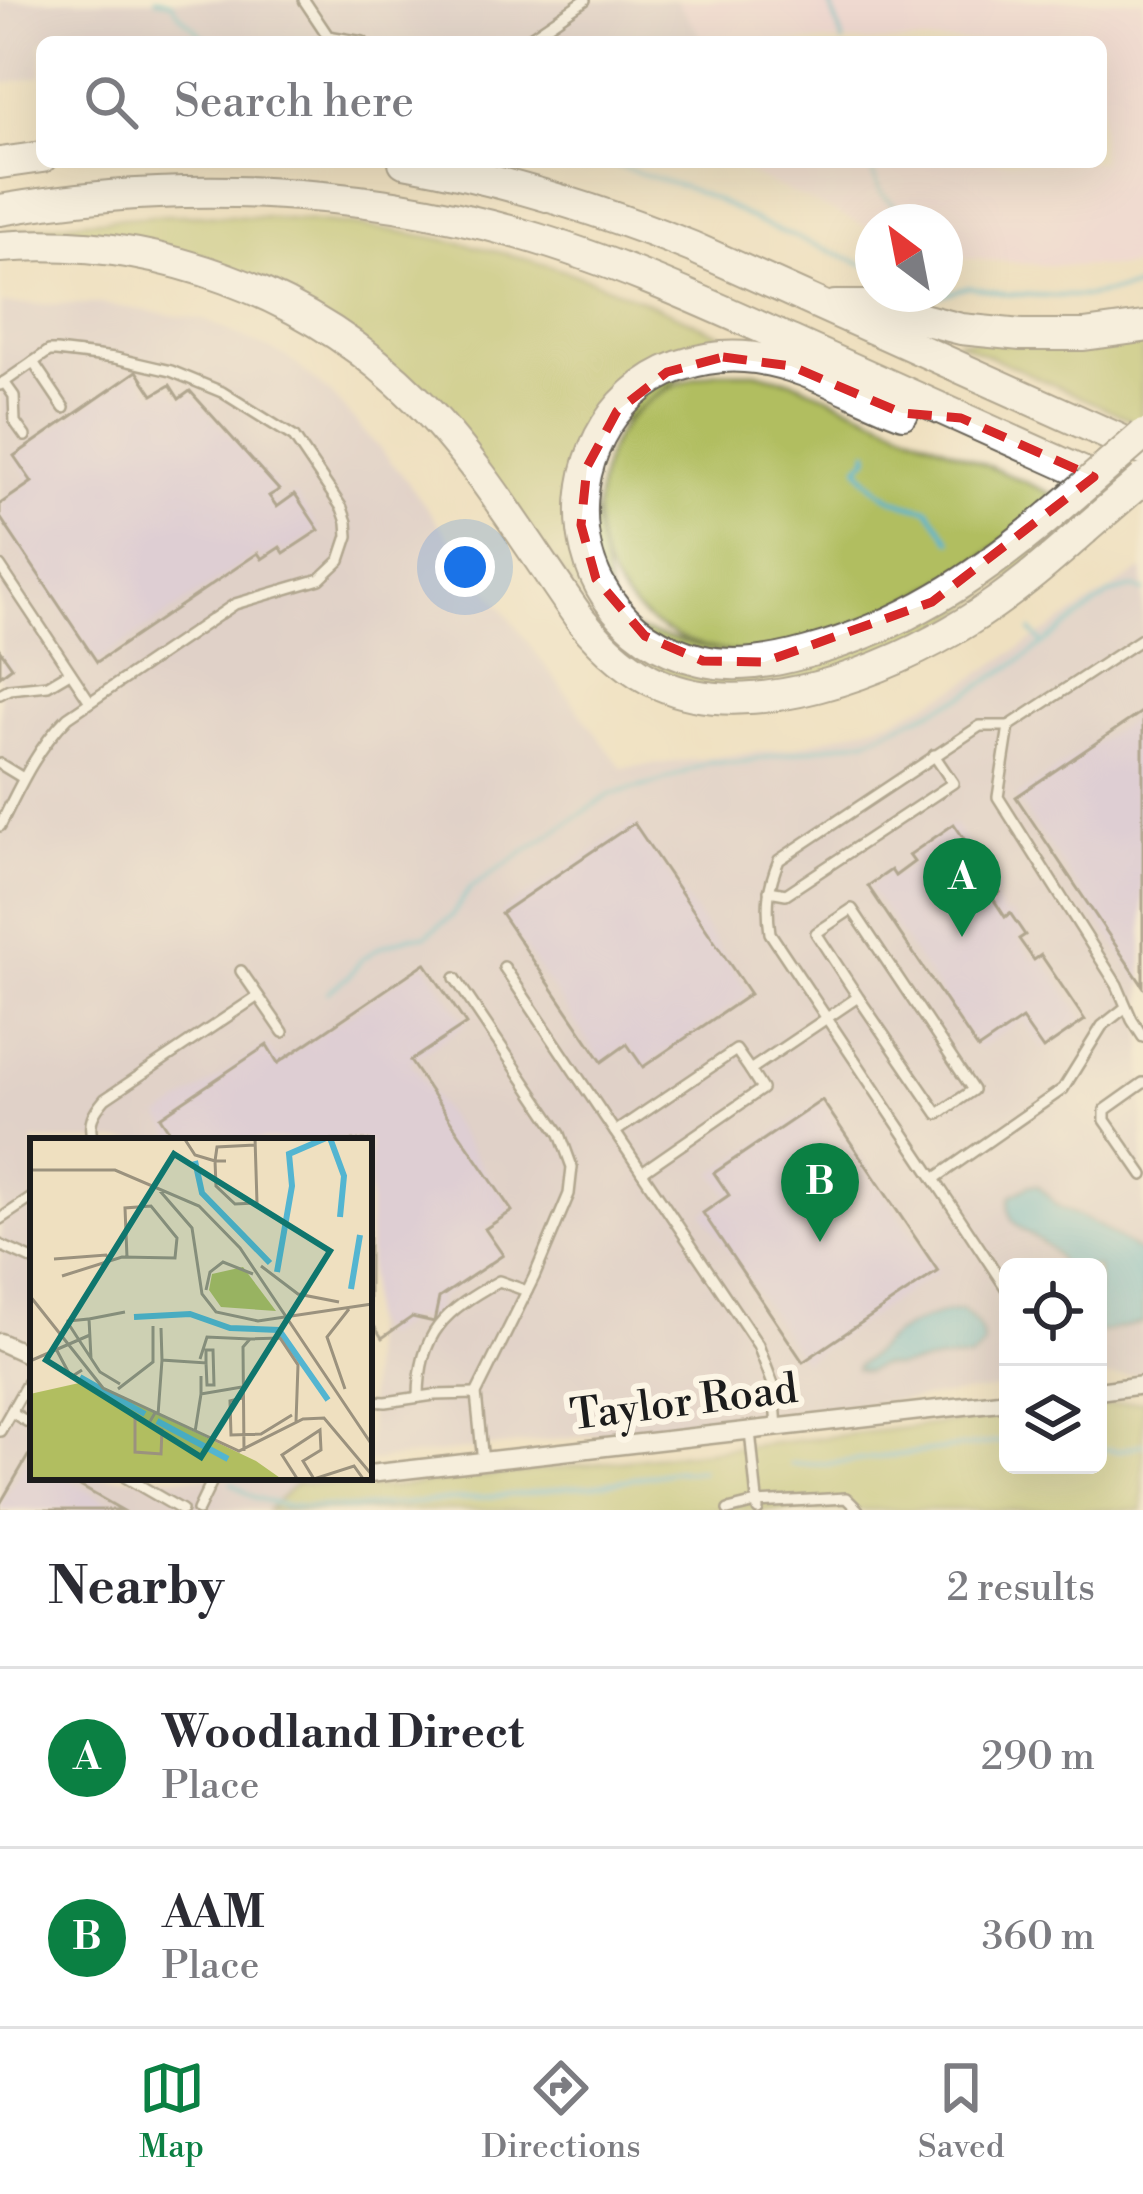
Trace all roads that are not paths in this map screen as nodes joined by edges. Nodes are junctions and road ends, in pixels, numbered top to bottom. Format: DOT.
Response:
graph roads {
  1 [pos="304,0"];
  2 [pos="585,0"];
  3 [pos="328,36"];
  4 [pos="532,36"];
  5 [pos="36,158"];
  6 [pos="0,163"];
  7 [pos="432,168"];
  8 [pos="0,210"];
  9 [pos="0,247"];
  10 [pos="824,307"];
  11 [pos="1143,327"];
  12 [pos="33,362"];
  13 [pos="2,383"];
  14 [pos="64,408"];
  15 [pos="961,418"];
  16 [pos="1143,435"];
  17 [pos="25,436"];
  18 [pos="1143,450"];
  19 [pos="1143,478"];
  20 [pos="1143,499"];
  21 [pos="0,566"];
  22 [pos="1143,638"];
  23 [pos="70,671"];
  24 [pos="0,694"];
  25 [pos="89,700"];
  26 [pos="1009,726"];
  27 [pos="934,755"];
  28 [pos="0,764"];
  29 [pos="23,778"];
  30 [pos="0,826"];
  31 [pos="769,891"];
  32 [pos="504,967"];
  33 [pos="241,971"];
  34 [pos="455,978"];
  35 [pos="258,997"];
  36 [pos="859,997"];
  37 [pos="1126,1007"];
  38 [pos="826,1018"];
  39 [pos="284,1032"];
  40 [pos="1143,1036"];
  41 [pos="750,1070"];
  42 [pos="1143,1083"];
  43 [pos="615,1132"];
  44 [pos="92,1138"];
  45 [pos="642,1172"];
  46 [pos="1143,1175"];
  47 [pos="934,1179"];
  48 [pos="30,1200"];
  49 [pos="0,1219"];
  50 [pos="0,1245"];
  51 [pos="30,1260"];
  52 [pos="999,1278"];
  53 [pos="527,1291"];
  54 [pos="0,1342"];
  55 [pos="30,1356"];
  56 [pos="30,1378"];
  57 [pos="1143,1385"];
  58 [pos="1107,1390"];
  59 [pos="476,1394"];
  60 [pos="419,1397"];
  61 [pos="372,1402"];
  62 [pos="999,1402"];
  63 [pos="11,1412"];
  64 [pos="30,1423"];
  65 [pos="777,1428"];
  66 [pos="0,1431"];
  67 [pos="750,1431"];
  68 [pos="483,1462"];
  69 [pos="372,1474"];
  70 [pos="130,1480"];
  71 [pos="213,1480"];
  72 [pos="757,1507"];
  73 [pos="182,1510"];
  74 [pos="198,1510"];
  75 [pos="728,1510"];
  76 [pos="858,1510"];
  1 -- 3 [label="lane"];
  2 -- 4 [label="lane"];
  5 -- 6 [label="highway"];
  7 -- 10 [label="highway"];
  8 -- 15 [label="highway"];
  9 -- 19 [label="highway, bridge"];
  10 -- 11 [label="highway"];
  10 -- 18 [label="highway"];
  12 -- 13 [label="lane"];
  12 -- 14 [label="lane"];
  12 -- 25 [label="lane"];
  13 -- 17 [label="lane"];
  15 -- 16 [label="highway, bridge"];
  15 -- 20 [label="highway"];
  21 -- 23 [label="lane"];
  22 -- 26 [label="lane"];
  23 -- 24 [label="lane"];
  23 -- 25 [label="lane"];
  25 -- 29 [label="lane"];
  26 -- 27 [label="lane"];
  26 -- 37 [label="lane"];
  27 -- 31 [label="lane"];
  27 -- 31 [label="lane"];
  28 -- 29 [label="lane"];
  29 -- 30 [label="lane"];
  31 -- 38 [label="lane"];
  32 -- 43 [label="lane"];
  33 -- 35 [label="lane"];
  34 -- 53 [label="lane"];
  35 -- 39 [label="lane"];
  35 -- 44 [label="lane"];
  36 -- 36 [label="lane"];
  36 -- 38 [label="lane"];
  37 -- 40 [label="lane"];
  37 -- 47 [label="lane"];
  38 -- 41 [label="lane"];
  38 -- 47 [label="lane"];
  41 -- 43 [label="lane"];
  41 -- 45 [label="lane"];
  42 -- 46 [label="lane"];
  43 -- 45 [label="lane"];
  45 -- 65 [label="lane"];
  47 -- 52 [label="lane"];
  48 -- 49 [label="lane"];
  50 -- 51 [label="lane"];
  53 -- 59 [label="lane"];
  53 -- 60 [label="lane"];
  54 -- 55 [label="street"];
  56 -- 63 [label="lane"];
  57 -- 58 [label="street"];
  59 -- 60 [label="lane"];
  59 -- 68 [label="lane"];
  60 -- 61 [label="lane"];
  62 -- 65 [label="street, Taylor Road"];
  63 -- 64 [label="lane"];
  63 -- 66 [label="lane"];
  65 -- 67 [label="street, Taylor Road"];
  67 -- 68 [label="street, Taylor Road"];
  67 -- 72 [label="lane"];
  68 -- 69 [label="street, Taylor Road"];
  70 -- 73 [label="lane"];
  71 -- 74 [label="lane"];
  72 -- 75 [label="lane"];
  72 -- 76 [label="lane"];
}
